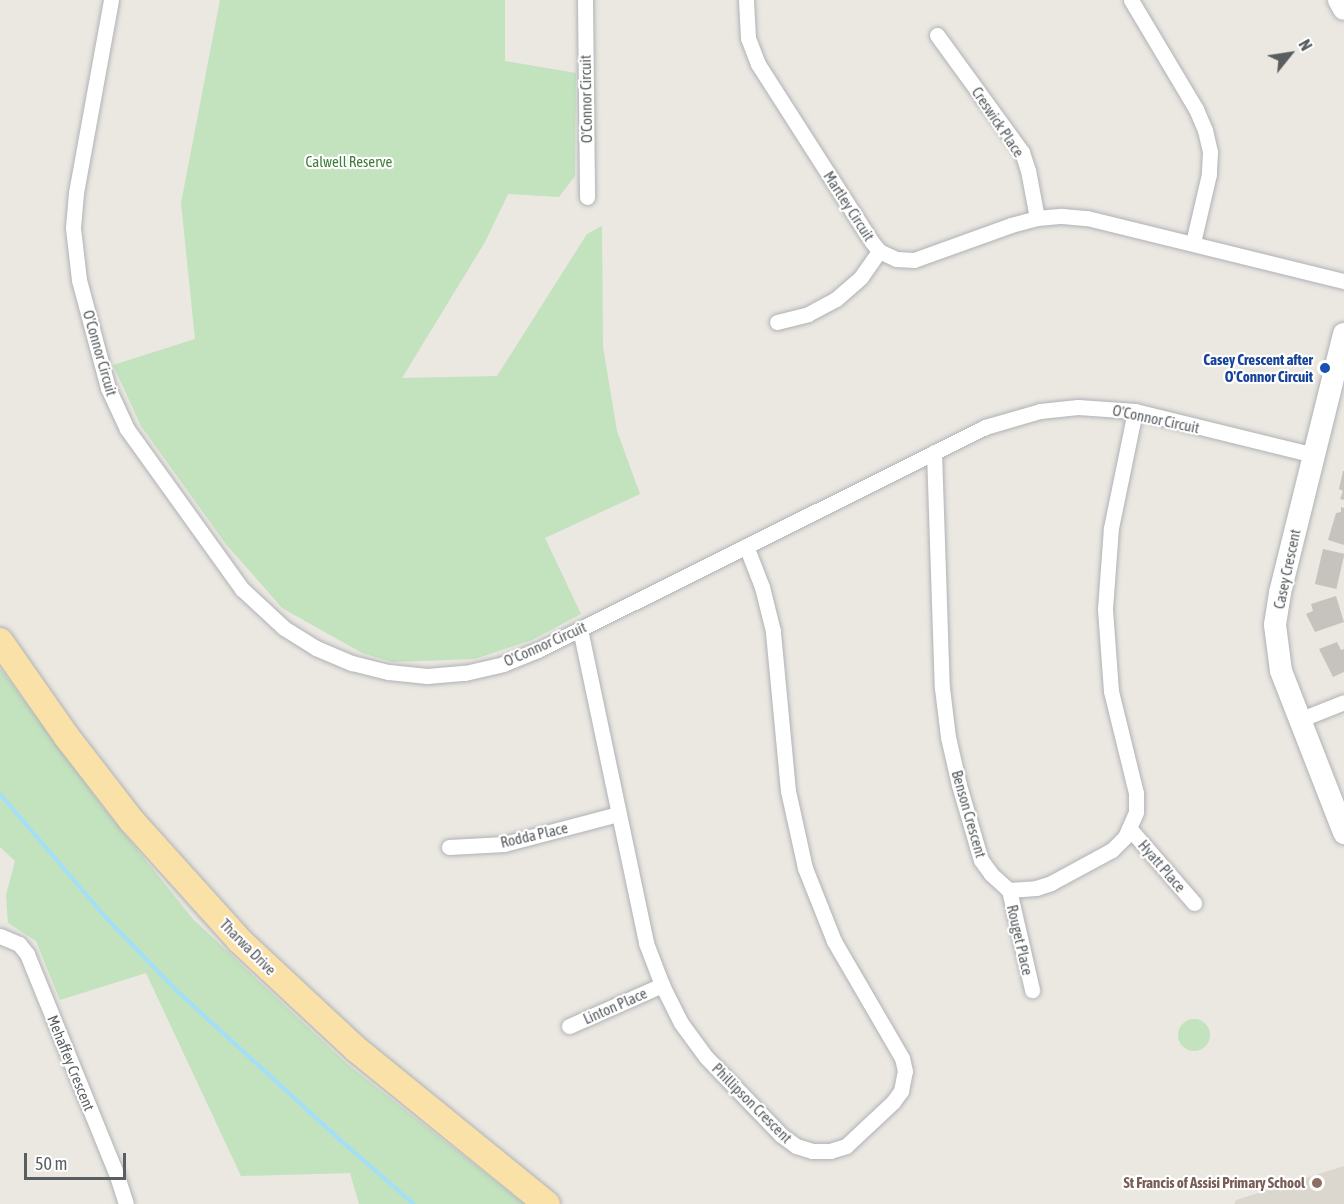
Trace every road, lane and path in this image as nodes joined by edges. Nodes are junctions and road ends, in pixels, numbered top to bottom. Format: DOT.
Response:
graph roads {
  1 [pos="111,0"];
  2 [pos="585,0"];
  3 [pos="746,0"];
  4 [pos="1131,0"];
  5 [pos="1339,0"];
  6 [pos="1344,9"];
  7 [pos="937,35"];
  8 [pos="587,197"];
  9 [pos="1036,218"];
  10 [pos="1193,243"];
  11 [pos="879,251"];
  12 [pos="1344,281"];
  13 [pos="777,322"];
  14 [pos="1344,334"];
  15 [pos="1135,411"];
  16 [pos="934,452"];
  17 [pos="1314,455"];
  18 [pos="746,546"];
  19 [pos="580,629"];
  20 [pos="0,641"];
  21 [pos="1344,702"];
  22 [pos="1299,720"];
  23 [pos="618,814"];
  24 [pos="1130,829"];
  25 [pos="1344,834"];
  26 [pos="449,847"];
  27 [pos="1009,890"];
  28 [pos="1194,903"];
  29 [pos="0,936"];
  30 [pos="662,985"];
  31 [pos="1032,990"];
  32 [pos="569,1026"];
  33 [pos="126,1204"];
  34 [pos="546,1204"];
  1 -- 19 [label="street, O'Connor Circuit"];
  2 -- 8 [label="street, O'Connor Circuit"];
  3 -- 11 [label="street, Martley Circuit"];
  4 -- 10 [label="street"];
  5 -- 6 [label="street"];
  7 -- 9 [label="street, Creswick Place"];
  9 -- 10 [label="street, Martley Circuit"];
  9 -- 11 [label="street, Martley Circuit"];
  10 -- 12 [label="street, Martley Circuit"];
  11 -- 13 [label="street"];
  14 -- 17 [label="street, Casey Crescent"];
  15 -- 16 [label="street, O'Connor Circuit"];
  15 -- 17 [label="street, O'Connor Circuit"];
  15 -- 24 [label="street"];
  16 -- 18 [label="street, O'Connor Circuit"];
  16 -- 27 [label="street, Benson Crescent"];
  17 -- 22 [label="street, Casey Crescent"];
  18 -- 19 [label="street, O'Connor Circuit"];
  18 -- 30 [label="street, Phillipson Crescent"];
  19 -- 23 [label="street, Phillipson Crescent"];
  20 -- 34 [label="main road, Tharwa Drive"];
  21 -- 22 [label="street"];
  22 -- 25 [label="street, Casey Crescent"];
  23 -- 26 [label="street, Rodda Place"];
  23 -- 30 [label="street, Phillipson Crescent"];
  24 -- 27 [label="street"];
  24 -- 28 [label="street, Hyatt Place"];
  27 -- 31 [label="street, Rouget Place"];
  29 -- 33 [label="street, Mehaffey Crescent"];
  30 -- 32 [label="street, Linton Place"];
}
